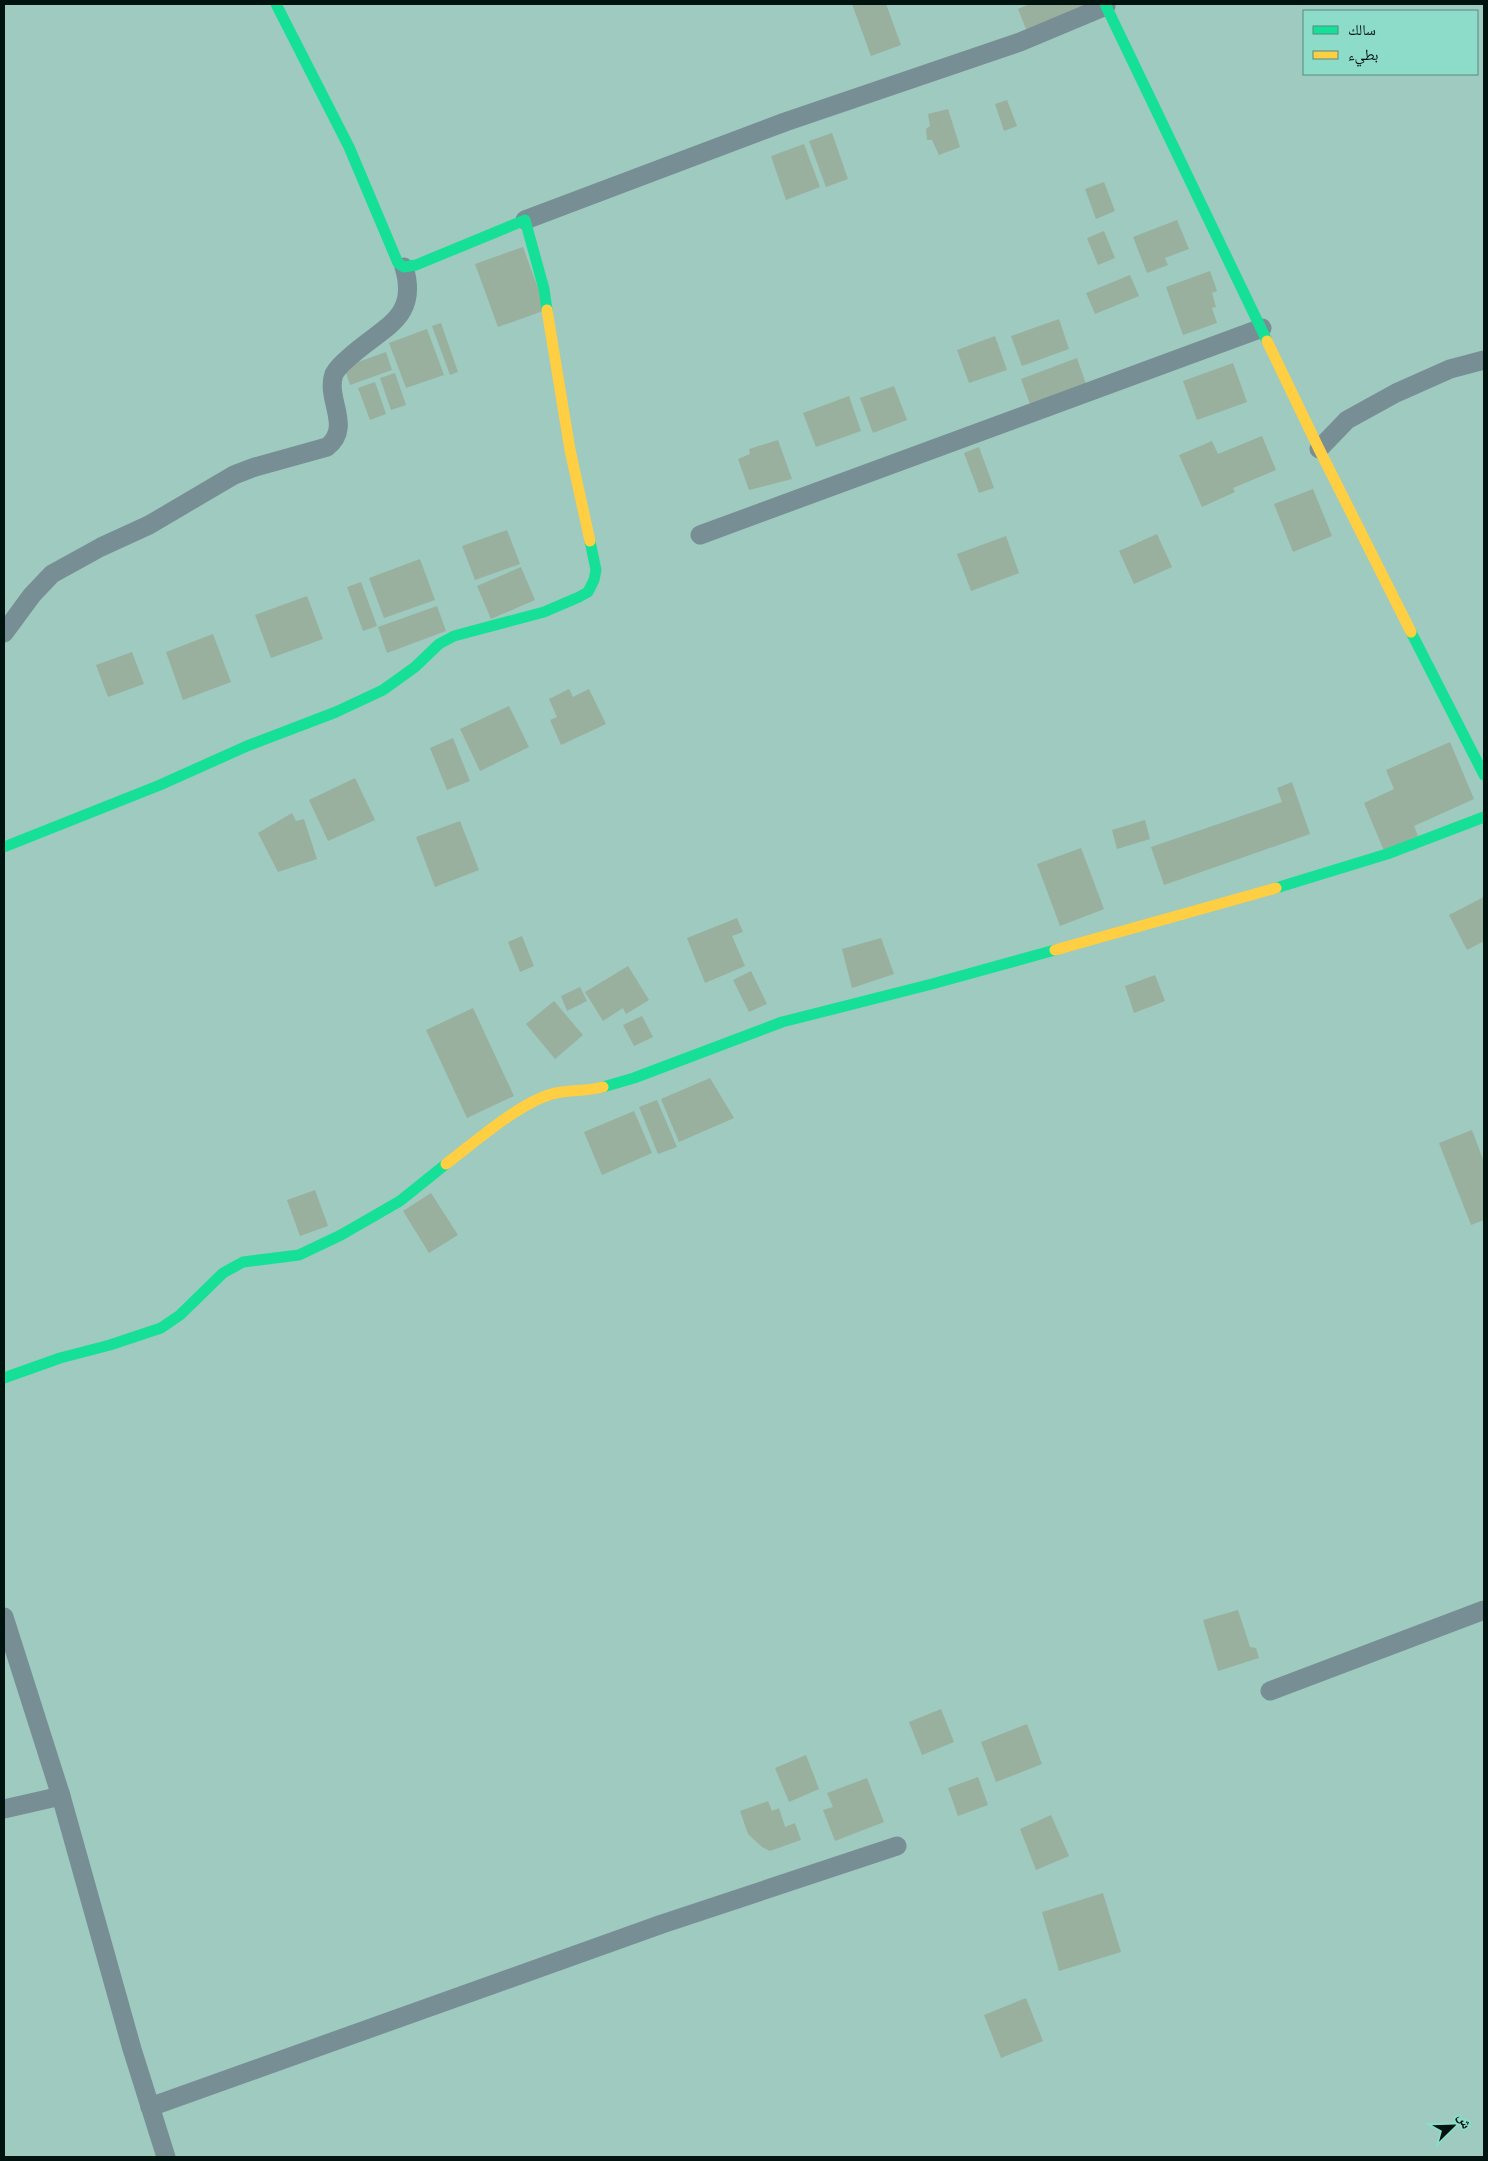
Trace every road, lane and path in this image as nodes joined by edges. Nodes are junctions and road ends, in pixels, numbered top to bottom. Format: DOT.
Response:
graph roads {
  1 [pos="276,4"];
  2 [pos="1106,5"];
  3 [pos="524,220"];
  4 [pos="404,267"];
  5 [pos="1262,328"];
  6 [pos="1484,360"];
  7 [pos="1319,449"];
  8 [pos="700,535"];
  9 [pos="4,633"];
  10 [pos="1484,775"];
  11 [pos="1484,817"];
  12 [pos="4,847"];
  13 [pos="4,1378"];
  14 [pos="1484,1610"];
  15 [pos="4,1616"];
  16 [pos="1270,1691"];
  17 [pos="61,1796"];
  18 [pos="4,1809"];
  19 [pos="896,1846"];
  20 [pos="150,2107"];
  21 [pos="166,2157"];
  1 -- 4 [label="street"];
  2 -- 3 [label="street"];
  2 -- 5 [label="street"];
  3 -- 4 [label="street"];
  3 -- 12 [label="street"];
  4 -- 9 [label="street"];
  5 -- 7 [label="street"];
  5 -- 8 [label="street"];
  6 -- 7 [label="street"];
  7 -- 10 [label="street"];
  11 -- 13 [label="street"];
  14 -- 16 [label="street"];
  15 -- 17 [label="street"];
  17 -- 18 [label="street"];
  17 -- 20 [label="street"];
  19 -- 20 [label="street"];
  20 -- 21 [label="street"];
}
